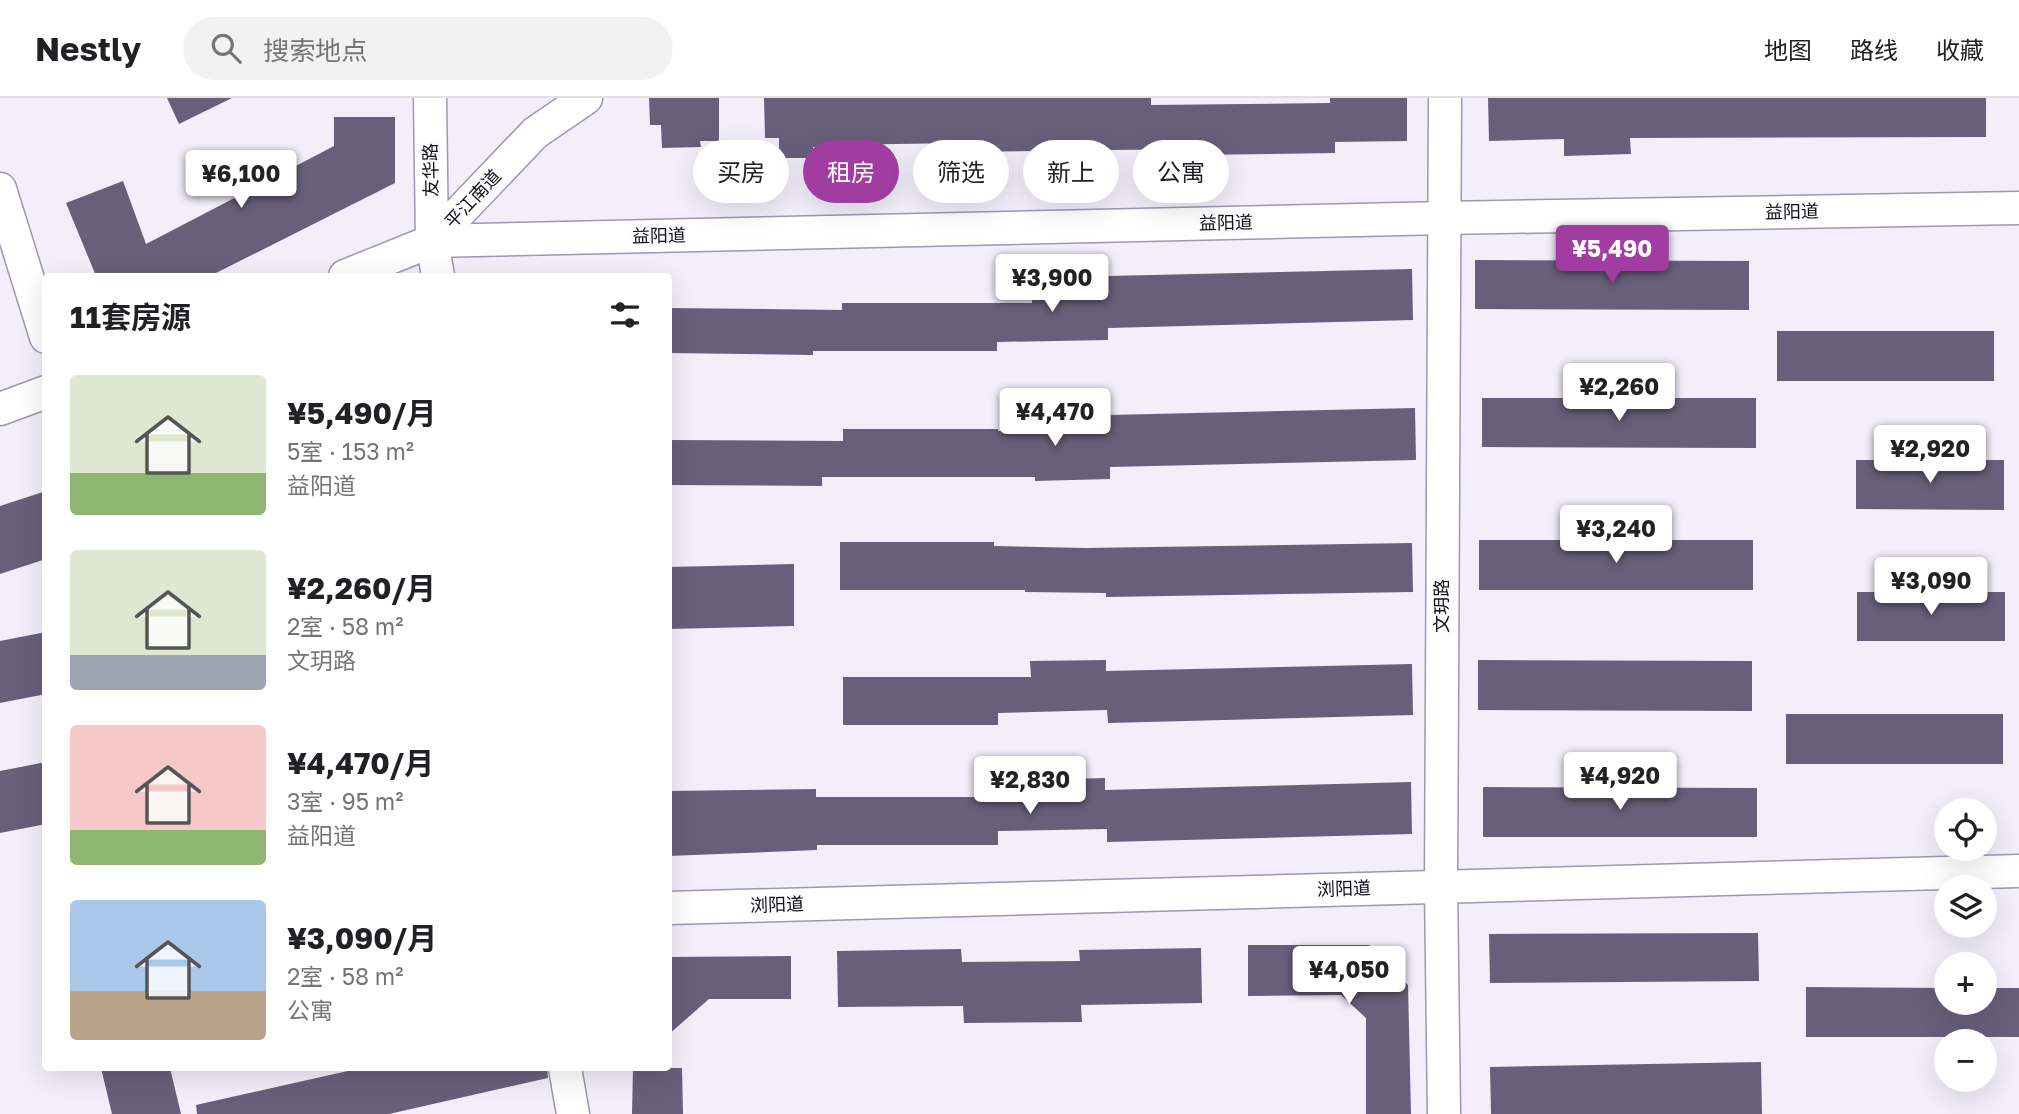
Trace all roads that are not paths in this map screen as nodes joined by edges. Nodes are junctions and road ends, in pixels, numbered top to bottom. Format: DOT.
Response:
graph roads {
  1 [pos="430,98"];
  2 [pos="586,98"];
  3 [pos="1445,98"];
  4 [pos="0,189"];
  5 [pos="2019,208"];
  6 [pos="1445,218"];
  7 [pos="432,241"];
  8 [pos="352,273"];
  9 [pos="437,273"];
  10 [pos="42,324"];
  11 [pos="42,393"];
  12 [pos="0,409"];
  13 [pos="2019,871"];
  14 [pos="1441,886"];
  15 [pos="672,908"];
  16 [pos="566,1071"];
  17 [pos="573,1114"];
  18 [pos="1444,1114"];
  1 -- 7 [label="street, 友华路"];
  2 -- 7 [label="street, 平江南道"];
  3 -- 6 [label="street, 文玥路"];
  4 -- 10 [label="street"];
  5 -- 6 [label="street, 益阳道"];
  6 -- 7 [label="street, 益阳道"];
  6 -- 14 [label="street, 文玥路"];
  7 -- 8 [label="street, 平江南道"];
  7 -- 9 [label="street, 友华路"];
  11 -- 12 [label="street"];
  13 -- 14 [label="street, 浏阳道"];
  14 -- 15 [label="street, 浏阳道"];
  14 -- 18 [label="street, 文玥路"];
  16 -- 17 [label="street"];
}
